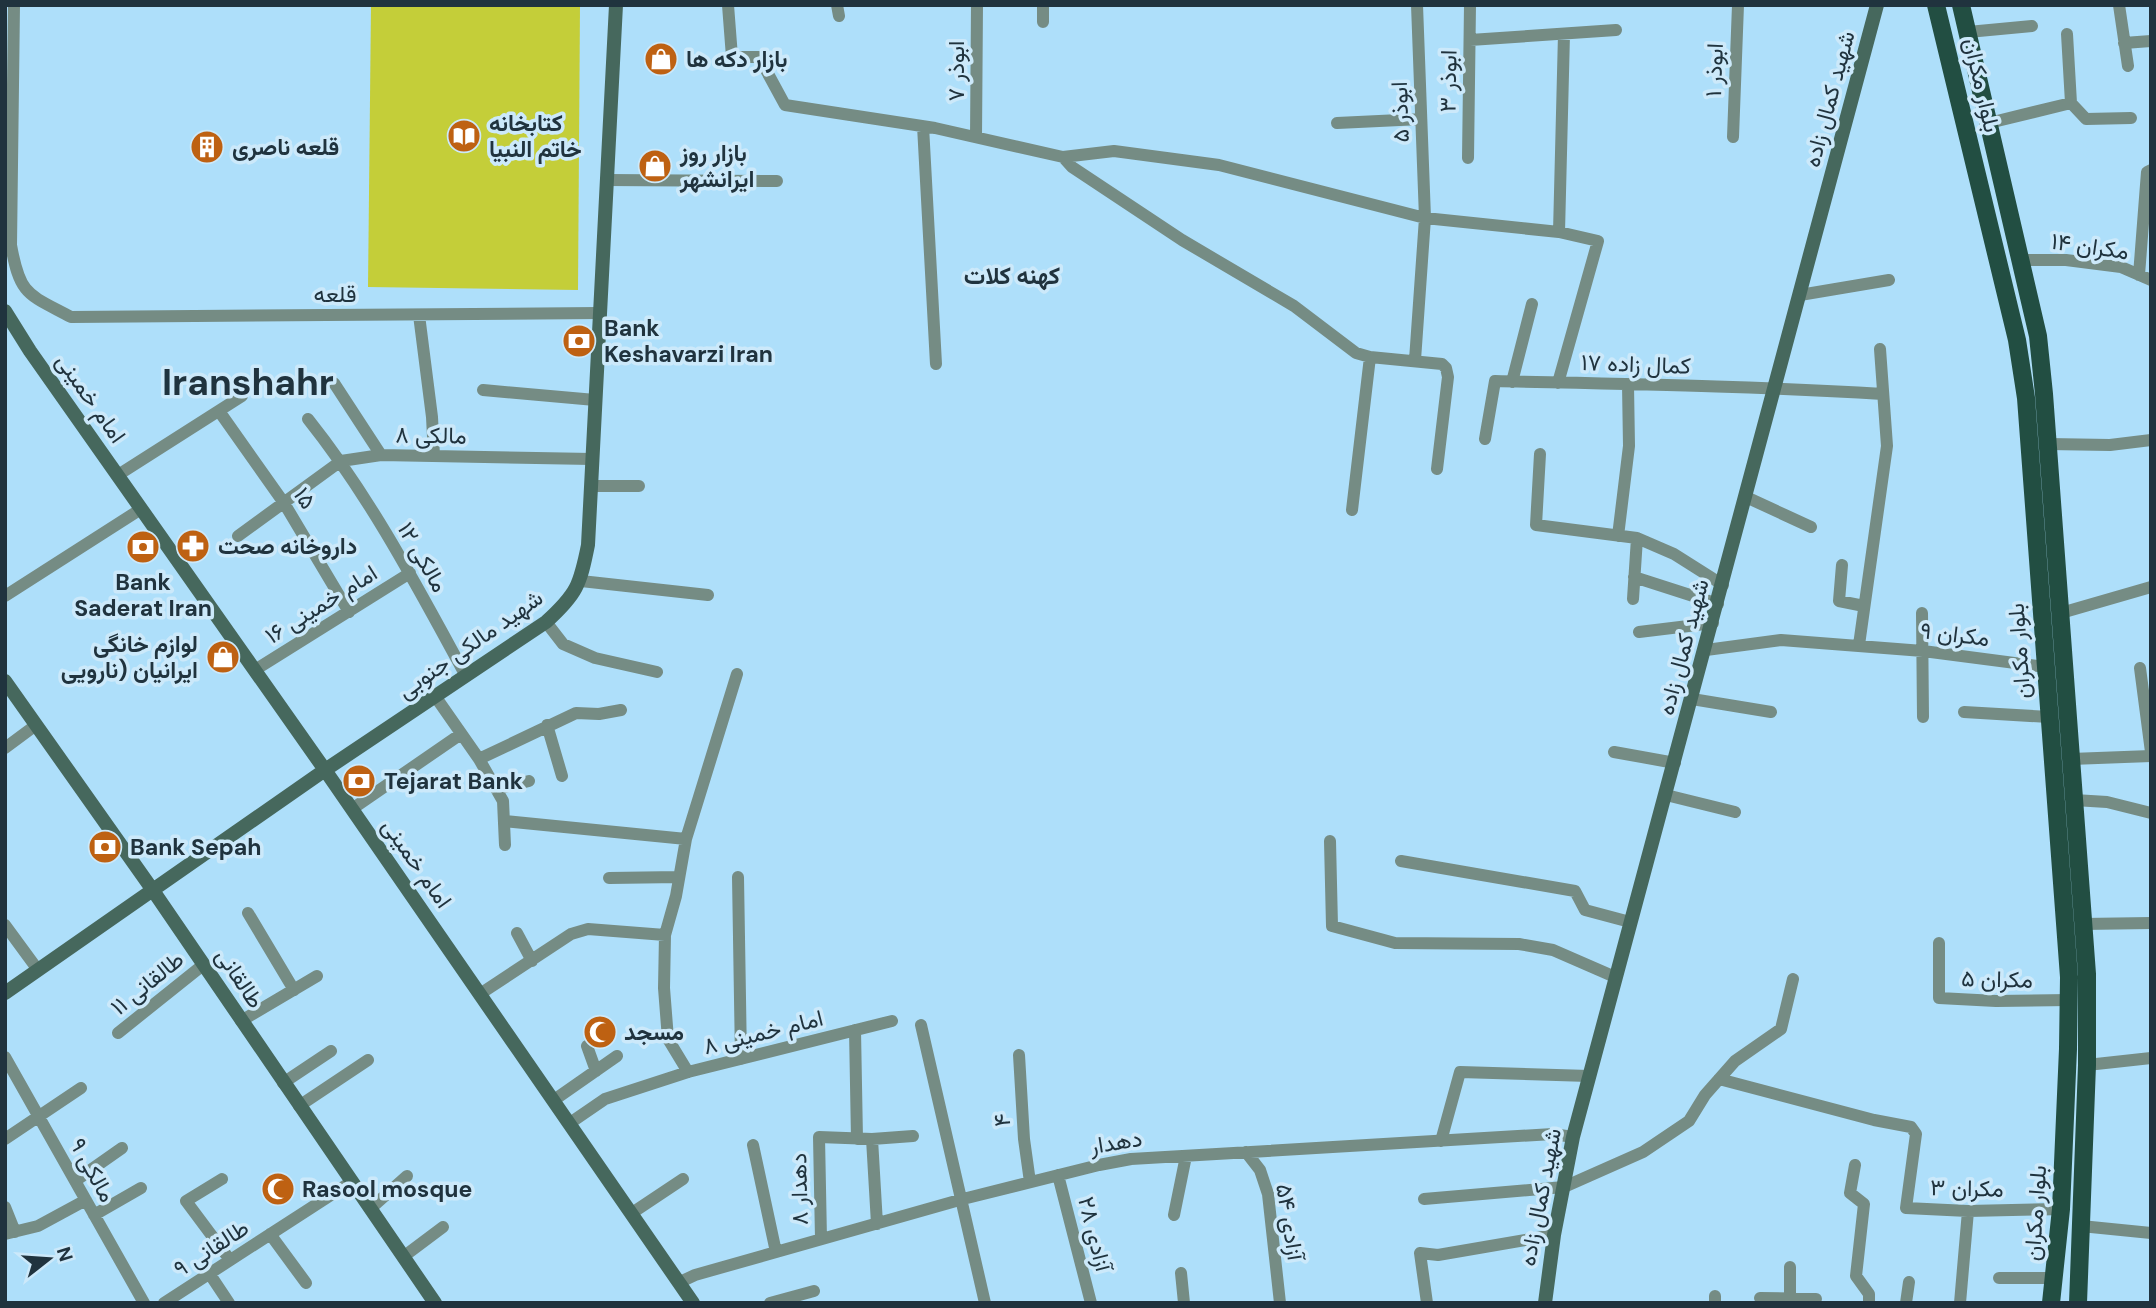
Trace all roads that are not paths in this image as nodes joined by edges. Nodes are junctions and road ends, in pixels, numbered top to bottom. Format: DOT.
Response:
graph roads {
  1 [pos="14,5"];
  2 [pos="616,5"];
  3 [pos="727,5"];
  4 [pos="977,5"];
  5 [pos="1043,5"];
  6 [pos="1416,5"];
  7 [pos="1470,5"];
  8 [pos="1738,5"];
  9 [pos="1877,5"];
  10 [pos="1936,5"];
  11 [pos="1961,5"];
  12 [pos="2119,5"];
  13 [pos="1043,22"];
  14 [pos="2032,26"];
  15 [pos="1616,30"];
  16 [pos="1968,32"];
  17 [pos="1564,34"];
  18 [pos="2067,34"];
  19 [pos="1470,40"];
  20 [pos="2151,41"];
  21 [pos="2124,43"];
  22 [pos="2128,66"];
  23 [pos="2071,103"];
  24 [pos="2131,118"];
  25 [pos="1421,119"];
  26 [pos="1337,123"];
  27 [pos="1989,123"];
  28 [pos="923,127"];
  29 [pos="9,136"];
  30 [pos="976,137"];
  31 [pos="1732,137"];
  32 [pos="1063,157"];
  33 [pos="1468,158"];
  34 [pos="2151,170"];
  35 [pos="606,180"];
  36 [pos="777,181"];
  37 [pos="1425,218"];
  38 [pos="1559,232"];
  39 [pos="2021,260"];
  40 [pos="2145,278"];
  41 [pos="1889,280"];
  42 [pos="1800,295"];
  43 [pos="1532,304"];
  44 [pos="5,311"];
  45 [pos="599,313"];
  46 [pos="419,315"];
  47 [pos="1880,349"];
  48 [pos="1370,357"];
  49 [pos="1415,360"];
  50 [pos="936,364"];
  51 [pos="1512,382"];
  52 [pos="334,383"];
  53 [pos="1559,383"];
  54 [pos="1628,385"];
  55 [pos="1776,388"];
  56 [pos="482,390"];
  57 [pos="1883,394"];
  58 [pos="242,396"];
  59 [pos="595,400"];
  60 [pos="219,411"];
  61 [pos="308,419"];
  62 [pos="1485,439"];
  63 [pos="2151,440"];
  64 [pos="2048,444"];
  65 [pos="1540,454"];
  66 [pos="381,455"];
  67 [pos="434,456"];
  68 [pos="592,459"];
  69 [pos="341,461"];
  70 [pos="1437,469"];
  71 [pos="118,475"];
  72 [pos="591,486"];
  73 [pos="639,486"];
  74 [pos="1746,497"];
  75 [pos="284,503"];
  76 [pos="141,509"];
  77 [pos="1352,510"];
  78 [pos="1811,527"];
  79 [pos="238,536"];
  80 [pos="1618,536"];
  81 [pos="1637,538"];
  82 [pos="1842,565"];
  83 [pos="410,573"];
  84 [pos="1634,577"];
  85 [pos="581,581"];
  86 [pos="1723,585"];
  87 [pos="2151,587"];
  88 [pos="708,595"];
  89 [pos="5,596"];
  90 [pos="1633,599"];
  91 [pos="1718,604"];
  92 [pos="1864,606"];
  93 [pos="349,612"];
  94 [pos="1922,613"];
  95 [pos="2061,613"];
  96 [pos="546,622"];
  97 [pos="1713,623"];
  98 [pos="1639,632"];
  99 [pos="1859,645"];
  100 [pos="1706,650"];
  101 [pos="1923,651"];
  102 [pos="2045,667"];
  103 [pos="2140,668"];
  104 [pos="255,670"];
  105 [pos="657,672"];
  106 [pos="737,674"];
  107 [pos="466,676"];
  108 [pos="5,681"];
  109 [pos="435,696"];
  110 [pos="1692,699"];
  111 [pos="621,709"];
  112 [pos="1771,712"];
  113 [pos="1964,712"];
  114 [pos="1923,717"];
  115 [pos="2049,717"];
  116 [pos="36,725"];
  117 [pos="547,725"];
  118 [pos="461,734"];
  119 [pos="5,748"];
  120 [pos="1614,752"];
  121 [pos="2151,754"];
  122 [pos="479,759"];
  123 [pos="2071,759"];
  124 [pos="1675,763"];
  125 [pos="325,770"];
  126 [pos="562,776"];
  127 [pos="529,781"];
  128 [pos="496,789"];
  129 [pos="1666,795"];
  130 [pos="2074,800"];
  131 [pos="352,809"];
  132 [pos="1735,812"];
  133 [pos="2151,813"];
  134 [pos="504,821"];
  135 [pos="686,839"];
  136 [pos="1330,841"];
  137 [pos="505,845"];
  138 [pos="1401,861"];
  139 [pos="679,877"];
  140 [pos="738,877"];
  141 [pos="610,878"];
  142 [pos="152,889"];
  143 [pos="248,913"];
  144 [pos="1630,922"];
  145 [pos="2151,923"];
  146 [pos="2084,924"];
  147 [pos="5,925"];
  148 [pos="517,933"];
  149 [pos="665,935"];
  150 [pos="1939,943"];
  151 [pos="532,961"];
  152 [pos="203,965"];
  153 [pos="38,970"];
  154 [pos="317,976"];
  155 [pos="1615,978"];
  156 [pos="1793,979"];
  157 [pos="294,989"];
  158 [pos="5,993"];
  159 [pos="480,994"];
  160 [pos="2069,1000"];
  161 [pos="241,1021"];
  162 [pos="892,1021"];
  163 [pos="922,1025"];
  164 [pos="855,1031"];
  165 [pos="118,1033"];
  166 [pos="587,1046"];
  167 [pos="331,1051"];
  168 [pos="1019,1055"];
  169 [pos="617,1056"];
  170 [pos="5,1057"];
  171 [pos="2151,1058"];
  172 [pos="741,1059"];
  173 [pos="368,1060"];
  174 [pos="2087,1065"];
  175 [pos="596,1071"];
  176 [pos="688,1072"];
  177 [pos="1589,1076"];
  178 [pos="1719,1079"];
  179 [pos="283,1083"];
  180 [pos="81,1088"];
  181 [pos="554,1100"];
  182 [pos="299,1106"];
  183 [pos="38,1115"];
  184 [pos="570,1124"];
  185 [pos="913,1136"];
  186 [pos="1573,1137"];
  187 [pos="5,1139"];
  188 [pos="857,1139"];
  189 [pos="872,1139"];
  190 [pos="1441,1140"];
  191 [pos="753,1145"];
  192 [pos="122,1147"];
  193 [pos="1246,1152"];
  194 [pos="1186,1156"];
  195 [pos="1855,1165"];
  196 [pos="407,1175"];
  197 [pos="1058,1175"];
  198 [pos="222,1179"];
  199 [pos="683,1179"];
  200 [pos="75,1181"];
  201 [pos="351,1182"];
  202 [pos="1030,1182"];
  203 [pos="1564,1187"];
  204 [pos="141,1188"];
  205 [pos="963,1199"];
  206 [pos="1424,1199"];
  207 [pos="86,1200"];
  208 [pos="5,1207"];
  209 [pos="370,1209"];
  210 [pos="2061,1209"];
  211 [pos="1968,1211"];
  212 [pos="632,1213"];
  213 [pos="94,1215"];
  214 [pos="1174,1215"];
  215 [pos="877,1224"];
  216 [pos="2081,1226"];
  217 [pos="443,1227"];
  218 [pos="10,1233"];
  219 [pos="2151,1233"];
  220 [pos="270,1234"];
  221 [pos="1554,1235"];
  222 [pos="821,1240"];
  223 [pos="776,1252"];
  224 [pos="403,1257"];
  225 [pos="230,1260"];
  226 [pos="1790,1267"];
  227 [pos="209,1273"];
  228 [pos="1181,1273"];
  229 [pos="1999,1278"];
  230 [pos="680,1282"];
  231 [pos="1909,1282"];
  232 [pos="306,1283"];
  233 [pos="814,1291"];
  234 [pos="2054,1295"];
  235 [pos="1760,1298"];
  236 [pos="1816,1299"];
  237 [pos="1790,1301"];
  238 [pos="2077,1302"];
  239 [pos="144,1303"];
  240 [pos="164,1303"];
  241 [pos="229,1303"];
  242 [pos="435,1303"];
  243 [pos="693,1303"];
  244 [pos="770,1303"];
  245 [pos="985,1303"];
  246 [pos="1091,1303"];
  247 [pos="1184,1303"];
  248 [pos="1280,1303"];
  249 [pos="1427,1303"];
  250 [pos="1545,1303"];
  251 [pos="1869,1303"];
  252 [pos="1906,1303"];
  253 [pos="1960,1303"];
  1 -- 29 [label="street"];
  2 -- 35 [label="street, شهید مالکی جنوبی"];
  3 -- 28 [label="street"];
  4 -- 30 [label="street, ابوذر ۷"];
  5 -- 13 [label="street"];
  6 -- 25 [label="street, ابوذر ۵"];
  7 -- 19 [label="street, ابوذر ۳"];
  8 -- 31 [label="street, ابوذر ۱"];
  9 -- 42 [label="street, شهید کمال زاده"];
  10 -- 102 [label="main road, بلوار مکران"];
  11 -- 16 [label="main road, بلوار مکران"];
  12 -- 21 [label="street"];
  14 -- 16 [label="street"];
  15 -- 17 [label="street"];
  16 -- 27 [label="main road, بلوار مکران"];
  17 -- 19 [label="street"];
  17 -- 38 [label="street"];
  18 -- 23 [label="street"];
  19 -- 33 [label="street, ابوذر ۳"];
  20 -- 21 [label="street"];
  21 -- 22 [label="street"];
  23 -- 24 [label="street"];
  23 -- 27 [label="street"];
  25 -- 26 [label="street"];
  25 -- 37 [label="street, ابوذر ۵"];
  27 -- 39 [label="main road, بلوار مکران"];
  28 -- 30 [label="street"];
  28 -- 50 [label="street"];
  29 -- 46 [label="street, قلعه"];
  30 -- 32 [label="street"];
  32 -- 37 [label="street"];
  32 -- 48 [label="street"];
  34 -- 40 [label="street"];
  35 -- 36 [label="street"];
  35 -- 45 [label="street, شهید مالکی جنوبی"];
  37 -- 38 [label="street"];
  37 -- 49 [label="street, ابوذر ۵"];
  38 -- 53 [label="street"];
  39 -- 40 [label="street, مکران ۱۴"];
  39 -- 64 [label="main road, بلوار مکران"];
  41 -- 42 [label="street"];
  42 -- 55 [label="street, شهید کمال زاده"];
  43 -- 51 [label="street"];
  44 -- 71 [label="street, امام خمینی"];
  45 -- 46 [label="street, قلعه"];
  45 -- 59 [label="street, شهید مالکی جنوبی"];
  46 -- 67 [label="street"];
  47 -- 57 [label="street"];
  48 -- 49 [label="street"];
  48 -- 77 [label="street"];
  49 -- 70 [label="street"];
  51 -- 53 [label="street, کمال زاده ۱۷"];
  51 -- 62 [label="street, کمال زاده ۱۷"];
  52 -- 66 [label="street"];
  53 -- 54 [label="street, کمال زاده ۱۷"];
  54 -- 55 [label="street, کمال زاده ۱۷"];
  54 -- 80 [label="street"];
  55 -- 57 [label="street, کمال زاده ۱۷"];
  55 -- 74 [label="street, شهید کمال زاده"];
  56 -- 59 [label="street"];
  57 -- 92 [label="street"];
  58 -- 60 [label="street"];
  59 -- 68 [label="street, شهید مالکی جنوبی"];
  60 -- 71 [label="street"];
  60 -- 75 [label="street, ۱۵"];
  61 -- 69 [label="street, مالکی ۱۲"];
  63 -- 64 [label="street"];
  64 -- 95 [label="main road, بلوار مکران"];
  65 -- 80 [label="street"];
  66 -- 67 [label="street, مالکی ۸"];
  66 -- 69 [label="street, مالکی ۸"];
  67 -- 68 [label="street, مالکی ۸"];
  68 -- 72 [label="street, شهید مالکی جنوبی"];
  69 -- 75 [label="street, مالکی ۸"];
  69 -- 83 [label="street, مالکی ۱۲"];
  71 -- 76 [label="street, امام خمینی"];
  72 -- 73 [label="street"];
  72 -- 85 [label="street, شهید مالکی جنوبی"];
  74 -- 78 [label="street"];
  74 -- 86 [label="street, شهید کمال زاده"];
  75 -- 79 [label="street, مالکی ۸"];
  75 -- 93 [label="street, ۱۵"];
  76 -- 89 [label="street"];
  76 -- 104 [label="street, امام خمینی"];
  80 -- 81 [label="street"];
  81 -- 84 [label="street"];
  81 -- 86 [label="street"];
  82 -- 92 [label="street"];
  83 -- 93 [label="street, امام خمینی ۱۶"];
  83 -- 107 [label="street, مالکی ۱۲"];
  84 -- 90 [label="street"];
  84 -- 91 [label="street"];
  85 -- 88 [label="street"];
  85 -- 96 [label="street, شهید مالکی جنوبی"];
  86 -- 91 [label="street, شهید کمال زاده"];
  87 -- 95 [label="street"];
  91 -- 97 [label="street, شهید کمال زاده"];
  92 -- 99 [label="street"];
  93 -- 104 [label="street, امام خمینی ۱۶"];
  94 -- 101 [label="street"];
  95 -- 123 [label="main road, بلوار مکران"];
  96 -- 105 [label="street"];
  96 -- 107 [label="street, شهید مالکی جنوبی"];
  97 -- 98 [label="street"];
  97 -- 100 [label="street, شهید کمال زاده"];
  99 -- 100 [label="street, مکران ۹"];
  99 -- 101 [label="street, مکران ۹"];
  100 -- 110 [label="street, شهید کمال زاده"];
  101 -- 102 [label="street, مکران ۹"];
  101 -- 114 [label="street"];
  102 -- 115 [label="main road, بلوار مکران"];
  103 -- 121 [label="street"];
  104 -- 125 [label="street, امام خمینی"];
  106 -- 135 [label="street"];
  107 -- 109 [label="street, شهید مالکی جنوبی"];
  108 -- 116 [label="street, طالقانی"];
  109 -- 118 [label="street"];
  109 -- 125 [label="street, شهید مالکی جنوبی"];
  110 -- 112 [label="street"];
  110 -- 124 [label="street, شهید کمال زاده"];
  111 -- 117 [label="street"];
  113 -- 115 [label="street"];
  115 -- 160 [label="main road, بلوار مکران"];
  116 -- 119 [label="street"];
  116 -- 142 [label="street, طالقانی"];
  117 -- 122 [label="street"];
  117 -- 126 [label="street"];
  118 -- 122 [label="street"];
  118 -- 131 [label="street"];
  120 -- 124 [label="street"];
  121 -- 123 [label="street"];
  122 -- 128 [label="street"];
  123 -- 130 [label="main road, بلوار مکران"];
  124 -- 129 [label="street, شهید کمال زاده"];
  125 -- 131 [label="street, امام خمینی"];
  125 -- 142 [label="street, شهید مالکی جنوبی"];
  127 -- 128 [label="street"];
  128 -- 134 [label="street"];
  129 -- 132 [label="street"];
  129 -- 144 [label="street, شهید کمال زاده"];
  130 -- 133 [label="street"];
  130 -- 146 [label="main road, بلوار مکران"];
  131 -- 159 [label="street, امام خمینی"];
  134 -- 135 [label="street"];
  134 -- 137 [label="street"];
  135 -- 139 [label="street"];
  136 -- 155 [label="street"];
  138 -- 144 [label="street"];
  139 -- 141 [label="street"];
  139 -- 149 [label="street"];
  140 -- 172 [label="street"];
  142 -- 152 [label="street, طالقانی"];
  142 -- 153 [label="street, شهید مالکی جنوبی"];
  143 -- 157 [label="street"];
  144 -- 155 [label="street, شهید کمال زاده"];
  145 -- 146 [label="street"];
  146 -- 174 [label="main road, بلوار مکران"];
  147 -- 153 [label="street"];
  148 -- 151 [label="street"];
  149 -- 151 [label="street"];
  149 -- 176 [label="street"];
  150 -- 160 [label="street, مکران ۵"];
  151 -- 159 [label="street"];
  152 -- 161 [label="street, طالقانی"];
  152 -- 165 [label="street, طالقانی ۱۱"];
  153 -- 158 [label="street, شهید مالکی جنوبی"];
  154 -- 157 [label="street"];
  155 -- 177 [label="street, شهید کمال زاده"];
  156 -- 178 [label="street"];
  157 -- 161 [label="street"];
  159 -- 181 [label="street, امام خمینی"];
  160 -- 210 [label="main road, بلوار مکران"];
  161 -- 179 [label="street, طالقانی"];
  162 -- 164 [label="street, امام خمینی ۸"];
  163 -- 205 [label="street"];
  164 -- 172 [label="street, امام خمینی ۸"];
  164 -- 188 [label="street"];
  166 -- 175 [label="street"];
  167 -- 179 [label="street"];
  168 -- 202 [label="street, ۴"];
  169 -- 175 [label="street"];
  170 -- 183 [label="street, مالکی ۹"];
  171 -- 174 [label="street"];
  172 -- 176 [label="street, امام خمینی ۸"];
  173 -- 182 [label="street"];
  174 -- 216 [label="main road, بلوار مکران"];
  175 -- 181 [label="street"];
  176 -- 184 [label="street, امام خمینی ۸"];
  177 -- 186 [label="street, شهید کمال زاده"];
  177 -- 190 [label="street"];
  178 -- 203 [label="street"];
  178 -- 211 [label="street, مکران ۳"];
  179 -- 182 [label="street, طالقانی"];
  180 -- 183 [label="street"];
  181 -- 184 [label="street, امام خمینی"];
  182 -- 201 [label="street, طالقانی"];
  183 -- 187 [label="street"];
  183 -- 200 [label="street, مالکی ۹"];
  184 -- 212 [label="street, امام خمینی"];
  185 -- 189 [label="street"];
  186 -- 190 [label="street, دهدار"];
  186 -- 203 [label="street, شهید کمال زاده"];
  188 -- 189 [label="street"];
  188 -- 222 [label="street, دهدار ۸"];
  189 -- 215 [label="street"];
  190 -- 193 [label="street, دهدار"];
  191 -- 223 [label="street"];
  192 -- 200 [label="street"];
  193 -- 194 [label="street, دهدار"];
  193 -- 248 [label="street, آزادی ۵۴"];
  194 -- 197 [label="street, دهدار"];
  194 -- 214 [label="street"];
  195 -- 251 [label="street"];
  196 -- 209 [label="street"];
  197 -- 202 [label="street, دهدار"];
  197 -- 246 [label="street, آزادی ۲۸"];
  198 -- 225 [label="street"];
  199 -- 212 [label="street"];
  200 -- 207 [label="street, مالکی ۹"];
  201 -- 209 [label="street, طالقانی"];
  201 -- 220 [label="street, طالقانی ۹"];
  202 -- 205 [label="street, دهدار"];
  203 -- 206 [label="street"];
  203 -- 221 [label="street, شهید کمال زاده"];
  204 -- 213 [label="street"];
  205 -- 215 [label="street, دهدار"];
  205 -- 245 [label="street"];
  207 -- 213 [label="street, مالکی ۹"];
  207 -- 218 [label="street"];
  208 -- 218 [label="street"];
  209 -- 224 [label="street, طالقانی"];
  210 -- 211 [label="street, مکران ۳"];
  210 -- 234 [label="main road, بلوار مکران"];
  211 -- 253 [label="street"];
  212 -- 230 [label="street, امام خمینی"];
  213 -- 239 [label="street, مالکی ۹"];
  215 -- 222 [label="street, دهدار"];
  216 -- 219 [label="street"];
  216 -- 238 [label="main road, بلوار مکران"];
  217 -- 224 [label="street"];
  220 -- 225 [label="street, طالقانی ۹"];
  220 -- 232 [label="street"];
  221 -- 249 [label="street"];
  221 -- 250 [label="street, شهید کمال زاده"];
  222 -- 223 [label="street, دهدار"];
  223 -- 230 [label="street, دهدار"];
  224 -- 242 [label="street, طالقانی"];
  225 -- 227 [label="street, طالقانی ۹"];
  226 -- 237 [label="street"];
  227 -- 240 [label="street, طالقانی ۹"];
  227 -- 241 [label="street"];
  228 -- 247 [label="street"];
  229 -- 234 [label="street"];
  230 -- 243 [label="street, امام خمینی"];
  231 -- 252 [label="street"];
  233 -- 244 [label="street"];
  235 -- 237 [label="street"];
  236 -- 237 [label="street"];
}
